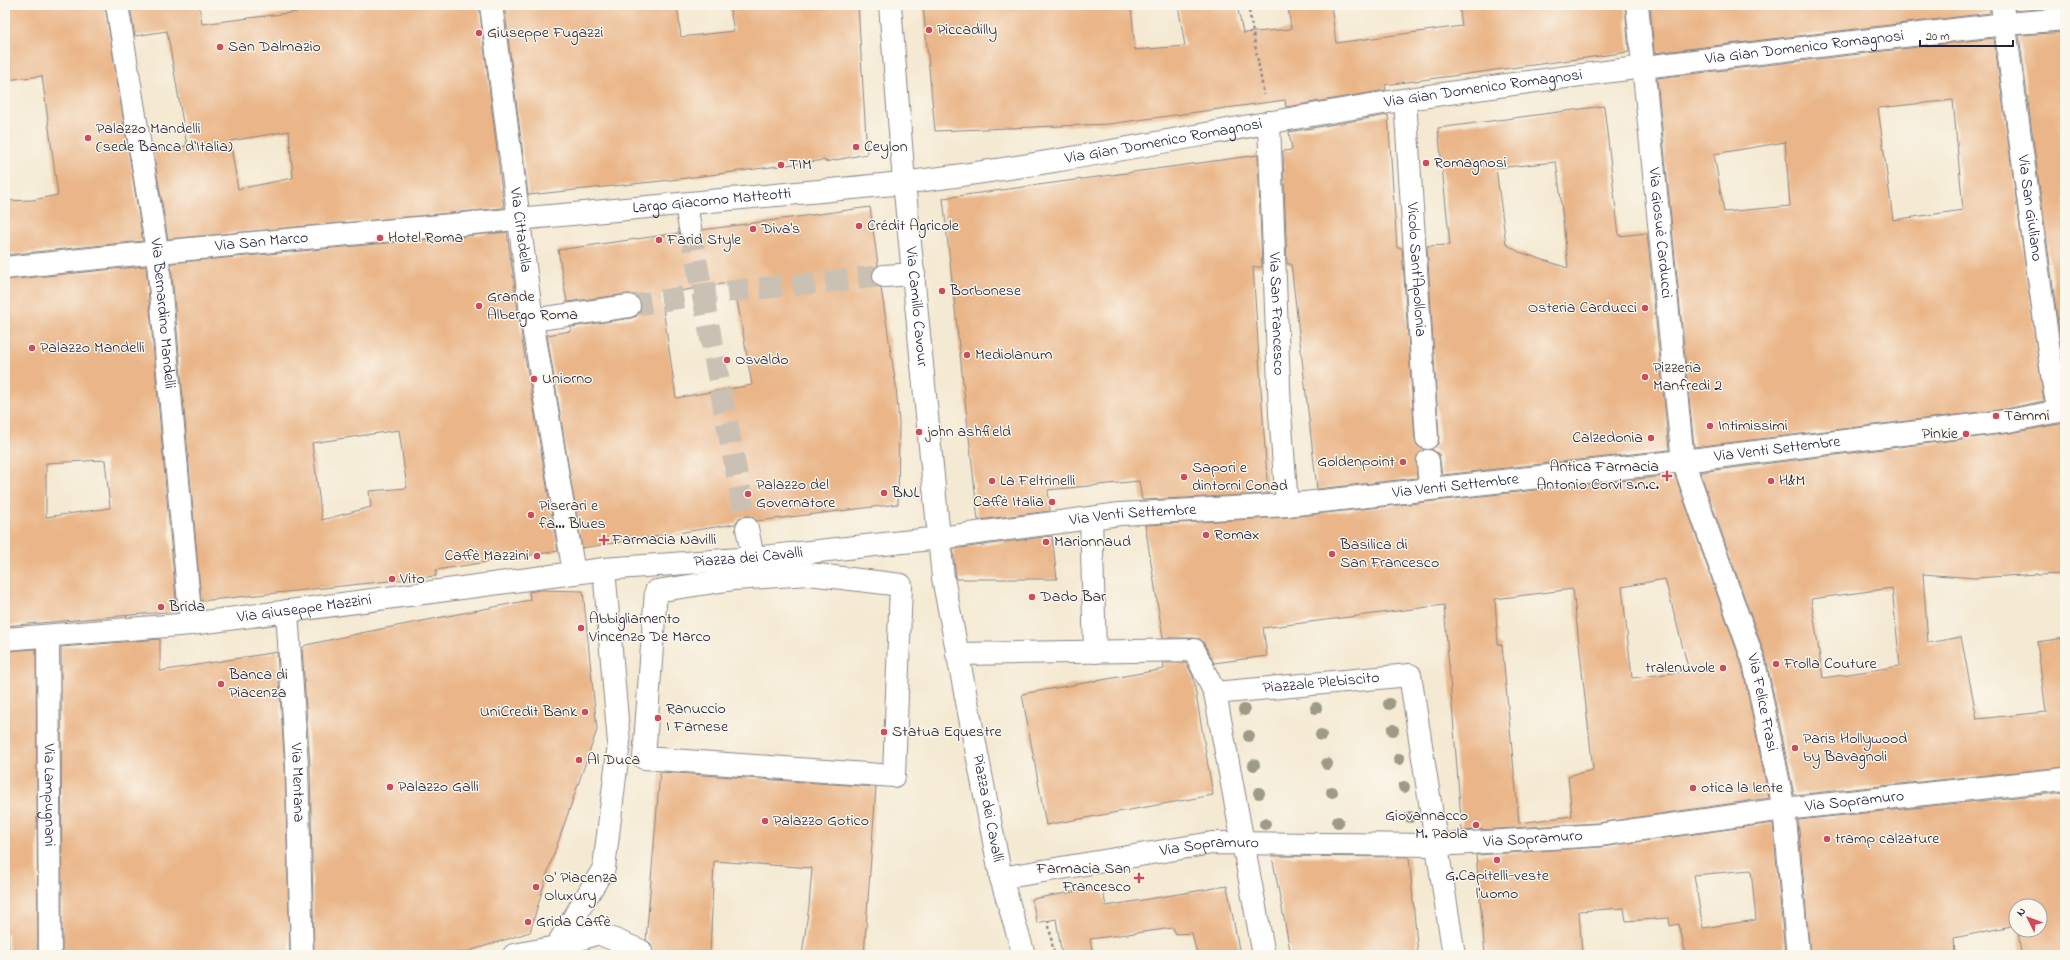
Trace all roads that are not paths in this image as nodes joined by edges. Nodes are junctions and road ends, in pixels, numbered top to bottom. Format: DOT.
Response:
graph roads {
  1 [pos="117,5"];
  2 [pos="491,5"];
  3 [pos="890,5"];
  4 [pos="1636,5"];
  5 [pos="2003,15"];
  6 [pos="2065,19"];
  7 [pos="1642,67"];
  8 [pos="1405,100"];
  9 [pos="1269,122"];
  10 [pos="904,182"];
  11 [pos="686,204"];
  12 [pos="519,220"];
  13 [pos="690,228"];
  14 [pos="157,251"];
  15 [pos="5,268"];
  16 [pos="914,274"];
  17 [pos="884,276"];
  18 [pos="629,306"];
  19 [pos="532,320"];
  20 [pos="2062,411"];
  21 [pos="1427,438"];
  22 [pos="1428,461"];
  23 [pos="1683,461"];
  24 [pos="1430,488"];
  25 [pos="1287,505"];
  26 [pos="1091,518"];
  27 [pos="747,528"];
  28 [pos="940,538"];
  29 [pos="753,558"];
  30 [pos="604,569"];
  31 [pos="574,573"];
  32 [pos="287,611"];
  33 [pos="191,624"];
  34 [pos="48,636"];
  35 [pos="5,639"];
  36 [pos="1095,652"];
  37 [pos="958,654"];
  38 [pos="1215,693"];
  39 [pos="644,758"];
  40 [pos="2065,779"];
  41 [pos="1784,809"];
  42 [pos="1243,844"];
  43 [pos="1437,845"];
  44 [pos="1001,878"];
  45 [pos="556,951"];
  46 [pos="635,951"];
  47 [pos="50,955"];
  48 [pos="302,955"];
  49 [pos="514,955"];
  50 [pos="1024,955"];
  51 [pos="1264,955"];
  52 [pos="1454,955"];
  53 [pos="1798,955"];
  1 -- 14 [label="street, Via Bernardino Mandelli"];
  2 -- 12 [label="street, Via Cittadella"];
  3 -- 10 [label="street, Via Camillo Cavour"];
  4 -- 7 [label="street, Via Giosuè Carducci"];
  5 -- 6 [label="street, Via Gian Domenico Romagnosi"];
  5 -- 7 [label="street, Via Gian Domenico Romagnosi"];
  5 -- 20 [label="street, Via San Giuliano"];
  7 -- 8 [label="street, Via Gian Domenico Romagnosi"];
  7 -- 23 [label="street, Via Giosuè Carducci"];
  8 -- 9 [label="street, Via Gian Domenico Romagnosi"];
  8 -- 21 [label="street, Vicolo Sant'Apollonia"];
  9 -- 10 [label="street, Via Gian Domenico Romagnosi"];
  9 -- 25 [label="street, Via San Francesco"];
  10 -- 11 [label="street, Largo Giacomo Matteotti"];
  10 -- 16 [label="street, Via Camillo Cavour"];
  11 -- 12 [label="street, Largo Giacomo Matteotti"];
  11 -- 13 [label="street"];
  12 -- 14 [label="street, Via San Marco"];
  12 -- 19 [label="street, Via Cittadella"];
  14 -- 15 [label="street, Via San Marco"];
  14 -- 33 [label="street, Via Bernardino Mandelli"];
  16 -- 17 [label="street"];
  16 -- 28 [label="street, Via Camillo Cavour"];
  18 -- 19 [label="street"];
  19 -- 31 [label="street, Via Cittadella"];
  20 -- 23 [label="street, Via Venti Settembre"];
  22 -- 24 [label="street"];
  23 -- 24 [label="street, Via Venti Settembre"];
  23 -- 41 [label="street, Via Felice Frasi"];
  24 -- 25 [label="street, Via Venti Settembre"];
  25 -- 26 [label="street, Via Venti Settembre"];
  26 -- 28 [label="street, Via Venti Settembre"];
  26 -- 36 [label="street"];
  27 -- 29 [label="street"];
  28 -- 29 [label="street, Piazza dei Cavalli"];
  28 -- 37 [label="street, Piazza dei Cavalli"];
  29 -- 30 [label="street, Piazza dei Cavalli"];
  30 -- 31 [label="street, Via Giuseppe Mazzini"];
  30 -- 45 [label="street"];
  31 -- 32 [label="street, Via Giuseppe Mazzini"];
  32 -- 33 [label="street, Via Giuseppe Mazzini"];
  32 -- 48 [label="street, Via Mentana"];
  33 -- 34 [label="street, Via Giuseppe Mazzini"];
  34 -- 35 [label="street, Via Giuseppe Mazzini"];
  34 -- 47 [label="street, Via Lampugnani"];
  36 -- 37 [label="street"];
  36 -- 38 [label="street"];
  37 -- 44 [label="street, Piazza dei Cavalli"];
  38 -- 42 [label="street"];
  38 -- 43 [label="street, Piazzale Plebiscito"];
  39 -- 39 [label="street, Piazza dei Cavalli"];
  40 -- 41 [label="street, Via Sopramuro"];
  41 -- 43 [label="street, Via Sopramuro"];
  41 -- 53 [label="street, Via Felice Frasi"];
  42 -- 43 [label="street, Via Sopramuro"];
  42 -- 44 [label="street, Via Sopramuro"];
  42 -- 51 [label="street"];
  43 -- 52 [label="street"];
  44 -- 50 [label="street, Piazza dei Cavalli"];
  45 -- 46 [label="street"];
  45 -- 49 [label="street"];
}
